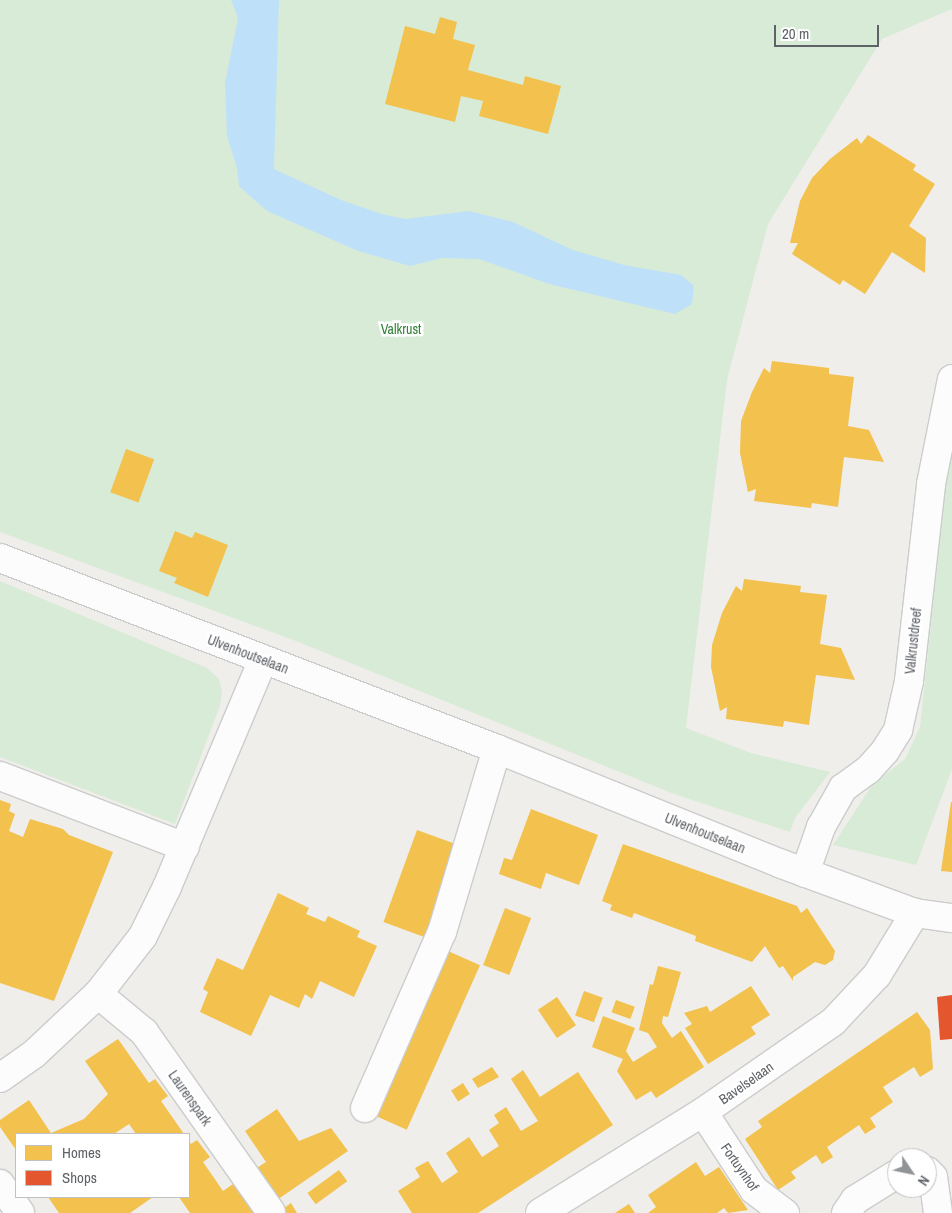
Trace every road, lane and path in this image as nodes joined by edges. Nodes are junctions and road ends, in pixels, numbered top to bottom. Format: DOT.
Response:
graph roads {
  1 [pos="952,379"];
  2 [pos="0,558"];
  3 [pos="263,660"];
  4 [pos="497,749"];
  5 [pos="0,776"];
  6 [pos="185,847"];
  7 [pos="805,872"];
  8 [pos="915,913"];
  9 [pos="952,918"];
  10 [pos="98,994"];
  11 [pos="0,1078"];
  12 [pos="365,1108"];
  13 [pos="704,1112"];
  14 [pos="887,1180"];
  15 [pos="0,1184"];
  16 [pos="936,1198"];
  17 [pos="271,1212"];
  18 [pos="20,1213"];
  19 [pos="540,1213"];
  20 [pos="785,1213"];
  21 [pos="846,1213"];
  22 [pos="938,1213"];
  1 -- 7 [label="street, Valkrustdreef"];
  2 -- 3 [label="street, Ulvenhoutselaan"];
  3 -- 4 [label="street, Ulvenhoutselaan"];
  3 -- 6 [label="street"];
  4 -- 7 [label="street, Ulvenhoutselaan"];
  4 -- 12 [label="street"];
  5 -- 6 [label="street"];
  6 -- 10 [label="street"];
  7 -- 8 [label="street, Ulvenhoutselaan"];
  8 -- 9 [label="street, Ulvenhoutselaan"];
  8 -- 13 [label="street, Bavelselaan"];
  10 -- 11 [label="street"];
  10 -- 17 [label="street, Laurenspark"];
  13 -- 19 [label="street, Bavelselaan"];
  13 -- 20 [label="street, Fortuynhof"];
  14 -- 21 [label="street"];
  15 -- 18 [label="street"];
  16 -- 22 [label="street"];
}
